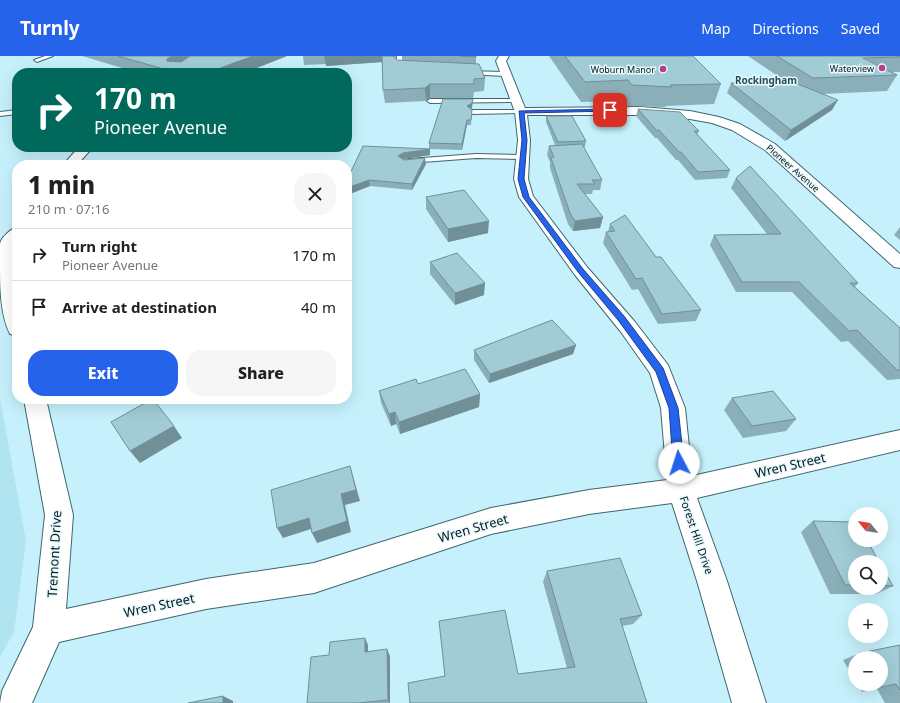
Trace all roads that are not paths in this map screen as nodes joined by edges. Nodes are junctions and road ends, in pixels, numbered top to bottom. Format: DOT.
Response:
graph roads {
  1 [pos="50,56"];
  2 [pos="400,56"];
  3 [pos="37,60"];
  4 [pos="504,65"];
  5 [pos="411,70"];
  6 [pos="461,72"];
  7 [pos="430,101"];
  8 [pos="519,107"];
  9 [pos="472,112"];
  10 [pos="12,113"];
  11 [pos="0,114"];
  12 [pos="82,152"];
  13 [pos="522,157"];
  14 [pos="74,160"];
  15 [pos="404,162"];
  16 [pos="12,238"];
  17 [pos="900,263"];
  18 [pos="12,310"];
  19 [pos="36,404"];
  20 [pos="900,440"];
  21 [pos="681,490"];
  22 [pos="49,629"];
  23 [pos="14,703"];
  24 [pos="749,703"];
  1 -- 3 [label="lane"];
  2 -- 5 [label="lane"];
  4 -- 6 [label="lane"];
  4 -- 8 [label="street, Forest Hill Drive"];
  7 -- 8 [label="lane"];
  8 -- 9 [label="lane"];
  8 -- 13 [label="street, Forest Hill Drive"];
  8 -- 17 [label="street, Pioneer Avenue"];
  10 -- 11 [label="lane"];
  12 -- 14 [label="street"];
  13 -- 15 [label="lane"];
  13 -- 21 [label="street, Forest Hill Drive"];
  16 -- 18 [label="street"];
  19 -- 22 [label="street, Tremont Drive"];
  20 -- 21 [label="street, Wren Street"];
  21 -- 22 [label="street, Wren Street"];
  21 -- 24 [label="street, Forest Hill Drive"];
  22 -- 23 [label="street, Tremont Drive"];
}
